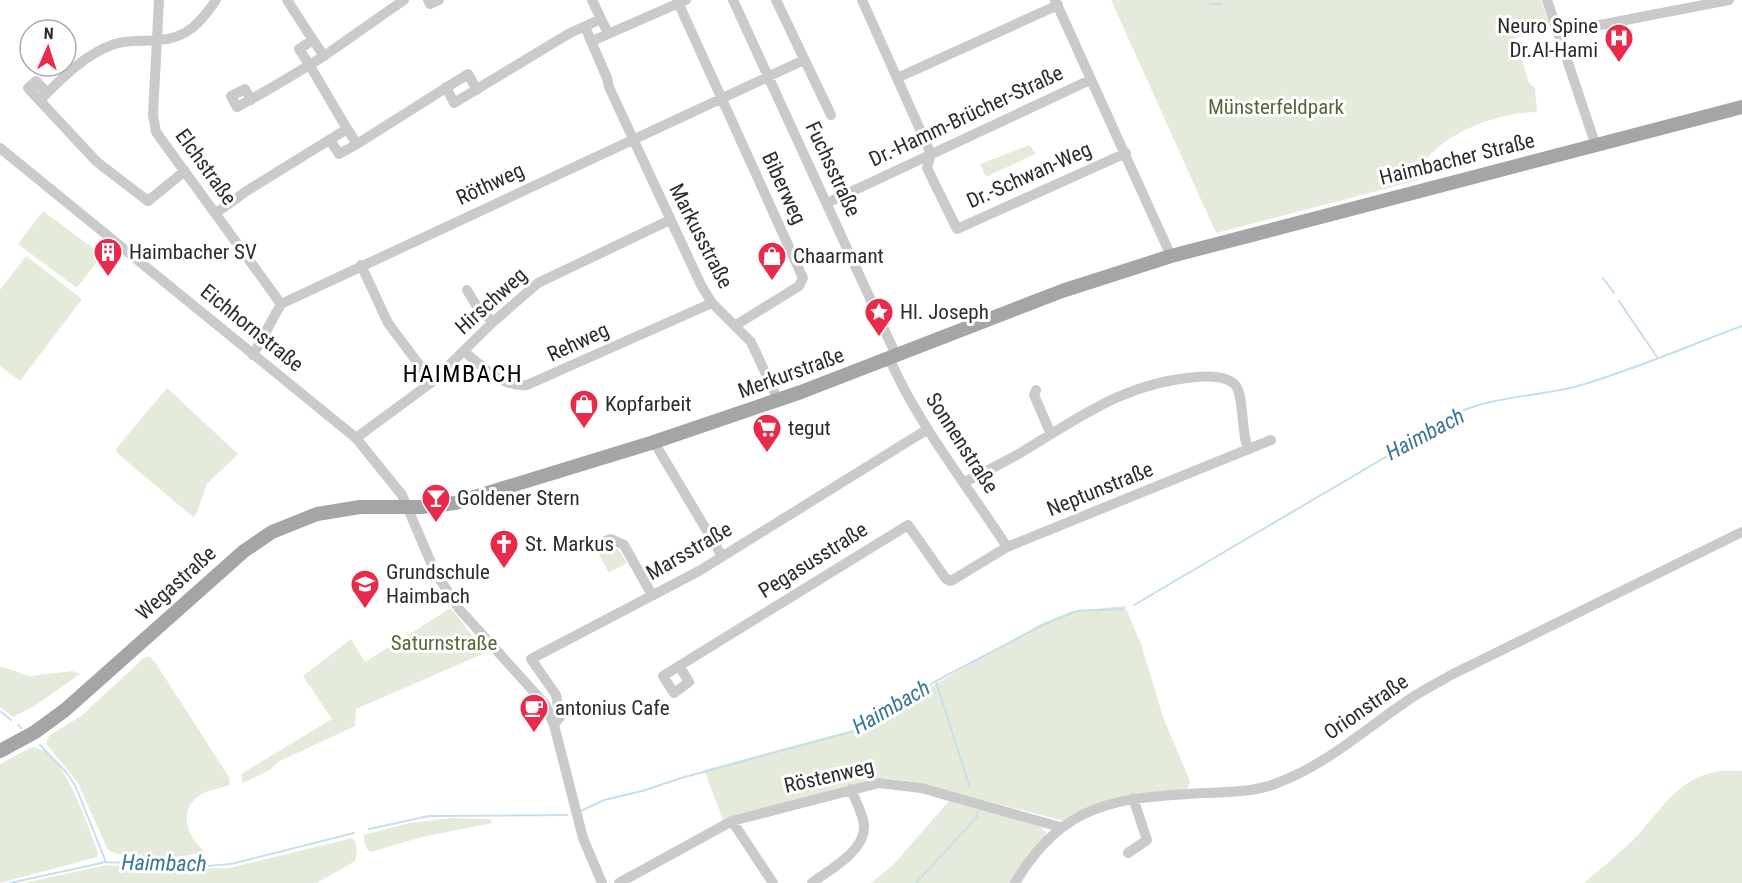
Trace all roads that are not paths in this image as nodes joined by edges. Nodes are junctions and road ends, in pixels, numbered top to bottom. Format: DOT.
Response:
graph roads {
  1 [pos="159,0"];
  2 [pos="216,0"];
  3 [pos="287,0"];
  4 [pos="404,0"];
  5 [pos="428,0"];
  6 [pos="439,0"];
  7 [pos="592,0"];
  8 [pos="733,0"];
  9 [pos="776,0"];
  10 [pos="862,0"];
  11 [pos="1547,0"];
  12 [pos="1729,0"];
  13 [pos="681,1"];
  14 [pos="1056,2"];
  15 [pos="601,19"];
  16 [pos="585,27"];
  17 [pos="608,33"];
  18 [pos="1558,33"];
  19 [pos="313,40"];
  20 [pos="157,41"];
  21 [pos="592,41"];
  22 [pos="324,56"];
  23 [pos="804,60"];
  24 [pos="310,65"];
  25 [pos="770,77"];
  26 [pos="897,78"];
  27 [pos="1090,80"];
  28 [pos="446,87"];
  29 [pos="477,90"];
  30 [pos="720,99"];
  31 [pos="251,100"];
  32 [pos="1742,107"];
  33 [pos="831,116"];
  34 [pos="347,129"];
  35 [pos="633,139"];
  36 [pos="330,140"];
  37 [pos="357,144"];
  38 [pos="1596,146"];
  39 [pos="0,148"];
  40 [pos="1126,153"];
  41 [pos="931,154"];
  42 [pos="184,171"];
  43 [pos="827,202"];
  44 [pos="216,213"];
  45 [pos="670,220"];
  46 [pos="1177,254"];
  47 [pos="361,265"];
  48 [pos="466,290"];
  49 [pos="712,303"];
  50 [pos="281,304"];
  51 [pos="493,322"];
  52 [pos="736,325"];
  53 [pos="465,352"];
  54 [pos="253,355"];
  55 [pos="892,357"];
  56 [pos="432,382"];
  57 [pos="1036,390"];
  58 [pos="778,400"];
  59 [pos="928,429"];
  60 [pos="1050,432"];
  61 [pos="356,438"];
  62 [pos="1271,440"];
  63 [pos="654,442"];
  64 [pos="1248,449"];
  65 [pos="965,482"];
  66 [pos="407,507"];
  67 [pos="1742,532"];
  68 [pos="600,543"];
  69 [pos="1007,547"];
  70 [pos="722,556"];
  71 [pos="948,581"];
  72 [pos="652,595"];
  73 [pos="679,666"];
  74 [pos="554,724"];
  75 [pos="0,751"];
  76 [pos="851,789"];
  77 [pos="1133,798"];
  78 [pos="732,821"];
  79 [pos="1060,827"];
  80 [pos="1128,853"];
  81 [pos="602,883"];
  82 [pos="619,883"];
  83 [pos="773,883"];
  84 [pos="812,883"];
  85 [pos="1015,883"];
  1 -- 20 [label="street, Elchstraße"];
  2 -- 20 [label="street"];
  3 -- 19 [label="street"];
  4 -- 22 [label="street"];
  5 -- 6 [label="street"];
  7 -- 15 [label="street"];
  8 -- 25 [label="street, Fuchsstraße"];
  9 -- 23 [label="street"];
  10 -- 26 [label="street"];
  11 -- 18 [label="street"];
  12 -- 18 [label="street"];
  13 -- 17 [label="street"];
  13 -- 30 [label="street, Biberweg"];
  14 -- 26 [label="street"];
  14 -- 27 [label="street"];
  15 -- 16 [label="street"];
  15 -- 17 [label="street"];
  16 -- 21 [label="street, Markusstraße"];
  16 -- 29 [label="street"];
  17 -- 21 [label="street"];
  18 -- 38 [label="street"];
  19 -- 22 [label="street"];
  19 -- 24 [label="street"];
  20 -- 42 [label="street, Elchstraße"];
  20 -- 42 [label="street"];
  21 -- 35 [label="street, Markusstraße"];
  22 -- 24 [label="street"];
  23 -- 25 [label="street, Röthweg"];
  23 -- 33 [label="street"];
  24 -- 31 [label="street"];
  24 -- 34 [label="street"];
  25 -- 30 [label="street, Röthweg"];
  25 -- 43 [label="street, Fuchsstraße"];
  26 -- 41 [label="street"];
  27 -- 40 [label="street"];
  27 -- 41 [label="street, Dr.-Hamm-Brücher-Straße"];
  28 -- 29 [label="street"];
  28 -- 29 [label="street"];
  28 -- 37 [label="street"];
  30 -- 35 [label="street, Röthweg"];
  30 -- 52 [label="street, Biberweg"];
  32 -- 38 [label="main road, Haimbacher Straße"];
  34 -- 36 [label="street"];
  34 -- 37 [label="street"];
  35 -- 45 [label="street, Markusstraße"];
  35 -- 47 [label="street, Röthweg"];
  36 -- 37 [label="street"];
  36 -- 44 [label="street"];
  38 -- 46 [label="main road, Haimbacher Straße"];
  39 -- 54 [label="street, Eichhornstraße"];
  40 -- 41 [label="street, Dr.-Schwan-Weg"];
  40 -- 46 [label="street"];
  41 -- 43 [label="street, Dr.-Hamm-Brücher-Straße"];
  42 -- 44 [label="street, Elchstraße"];
  43 -- 55 [label="street, Fuchsstraße"];
  44 -- 50 [label="street, Elchstraße"];
  45 -- 49 [label="street, Markusstraße"];
  45 -- 51 [label="street, Hirschweg"];
  46 -- 55 [label="main road, Merkurstraße"];
  47 -- 50 [label="street, Röthweg"];
  47 -- 56 [label="street"];
  48 -- 51 [label="street"];
  49 -- 52 [label="street, Markusstraße"];
  49 -- 53 [label="street, Rehweg"];
  50 -- 54 [label="street"];
  51 -- 53 [label="street, Hirschweg"];
  52 -- 58 [label="street, Markusstraße"];
  53 -- 56 [label="street, Hirschweg"];
  54 -- 61 [label="street, Eichhornstraße"];
  55 -- 58 [label="main road, Merkurstraße"];
  55 -- 59 [label="street, Sonnenstraße"];
  56 -- 61 [label="street, Hirschweg"];
  57 -- 60 [label="street"];
  58 -- 63 [label="main road, Merkurstraße"];
  59 -- 65 [label="street, Sonnenstraße"];
  59 -- 70 [label="street, Marsstraße"];
  60 -- 64 [label="street"];
  60 -- 65 [label="street"];
  61 -- 66 [label="street, Eichhornstraße"];
  62 -- 64 [label="street, Neptunstraße"];
  63 -- 66 [label="main road, Merkurstraße"];
  63 -- 70 [label="street"];
  64 -- 69 [label="street, Neptunstraße"];
  65 -- 69 [label="street, Sonnenstraße"];
  66 -- 74 [label="street"];
  66 -- 75 [label="main road, Wegastraße"];
  67 -- 77 [label="street, Orionstraße"];
  68 -- 72 [label="street"];
  69 -- 71 [label="street, Neptunstraße"];
  70 -- 72 [label="street, Marsstraße"];
  71 -- 73 [label="street, Pegasusstraße"];
  72 -- 74 [label="street, Marsstraße"];
  74 -- 81 [label="street"];
  76 -- 78 [label="street, Röstenweg"];
  76 -- 79 [label="street, Röstenweg"];
  76 -- 84 [label="street"];
  77 -- 79 [label="street, Orionstraße"];
  77 -- 80 [label="street"];
  78 -- 82 [label="street, Röstenweg"];
  78 -- 83 [label="street"];
  79 -- 85 [label="street, Orionstraße"];
}
